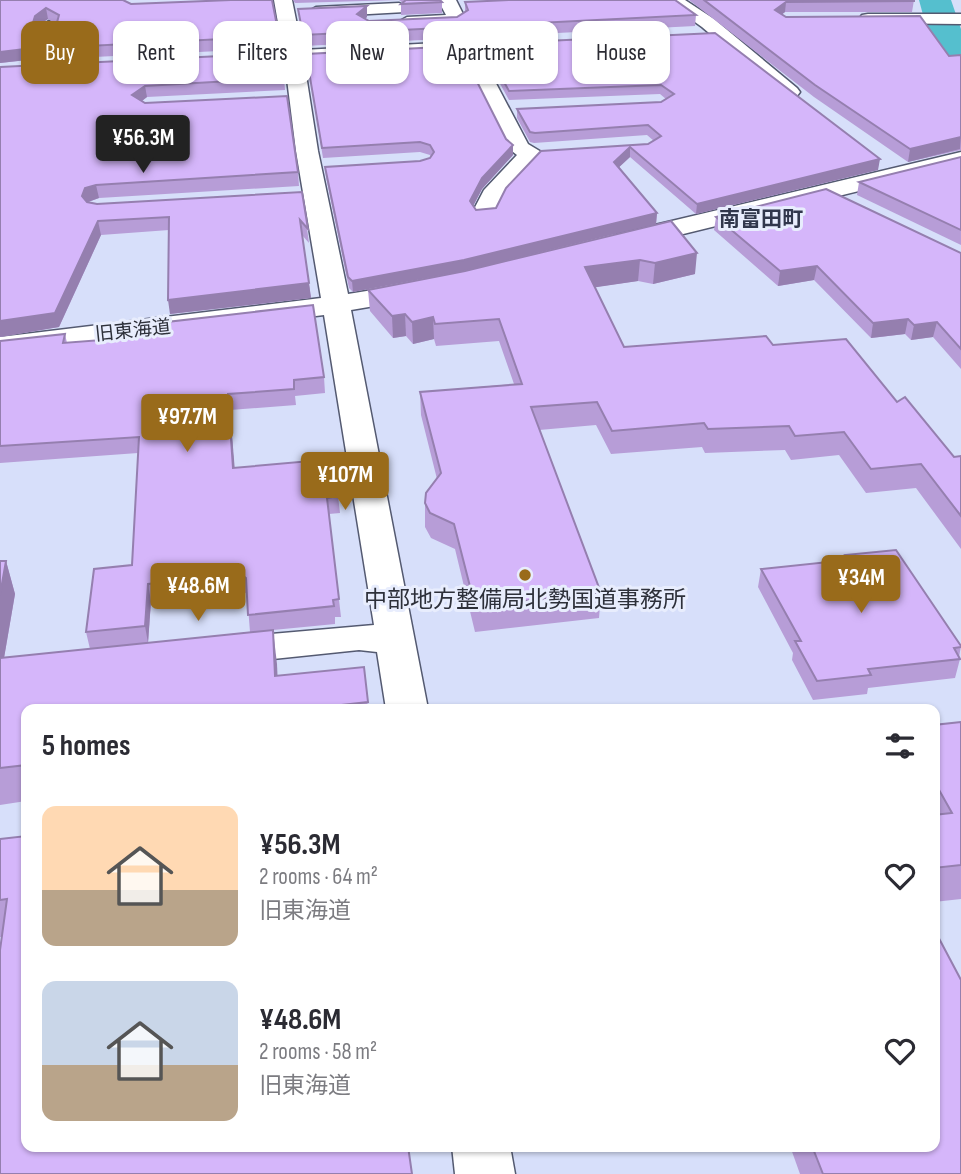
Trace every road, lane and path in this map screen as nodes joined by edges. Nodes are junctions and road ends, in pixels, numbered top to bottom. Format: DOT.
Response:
graph roads {
  1 [pos="673,0"];
  2 [pos="270,1"];
  3 [pos="448,3"];
  4 [pos="284,4"];
  5 [pos="474,4"];
  6 [pos="399,8"];
  7 [pos="958,13"];
  8 [pos="858,15"];
  9 [pos="409,22"];
  10 [pos="719,33"];
  11 [pos="696,35"];
  12 [pos="423,42"];
  13 [pos="312,48"];
  14 [pos="21,69"];
  15 [pos="13,70"];
  16 [pos="298,84"];
  17 [pos="487,84"];
  18 [pos="300,98"];
  19 [pos="273,100"];
  20 [pos="804,103"];
  21 [pos="527,109"];
  22 [pos="500,110"];
  23 [pos="961,159"];
  24 [pos="336,168"];
  25 [pos="310,169"];
  26 [pos="824,191"];
  27 [pos="315,195"];
  28 [pos="290,196"];
  29 [pos="861,210"];
  30 [pos="485,213"];
  31 [pos="607,245"];
  32 [pos="453,284"];
  33 [pos="338,306"];
  34 [pos="0,346"];
  35 [pos="396,640"];
  36 [pos="194,655"];
  37 [pos="406,704"];
  38 [pos="482,1152"];
  39 [pos="485,1174"];
  1 -- 10 [label="street"];
  2 -- 4 [label="street"];
  3 -- 5 [label="street"];
  3 -- 9 [label="street"];
  4 -- 6 [label="street"];
  7 -- 8 [label="street"];
  10 -- 11 [label="street"];
  10 -- 20 [label="street"];
  12 -- 13 [label="street"];
  14 -- 15 [label="street"];
  16 -- 18 [label="street"];
  17 -- 22 [label="street"];
  18 -- 19 [label="street"];
  18 -- 25 [label="street"];
  21 -- 22 [label="street"];
  22 -- 30 [label="street"];
  23 -- 26 [label="street"];
  24 -- 25 [label="street"];
  25 -- 27 [label="street"];
  26 -- 29 [label="street"];
  26 -- 31 [label="street"];
  27 -- 28 [label="street"];
  27 -- 33 [label="street"];
  32 -- 33 [label="street, 旧東海道"];
  33 -- 34 [label="street, 旧東海道"];
  33 -- 35 [label="street"];
  35 -- 36 [label="street"];
  35 -- 37 [label="street"];
  38 -- 39 [label="street"];
}
